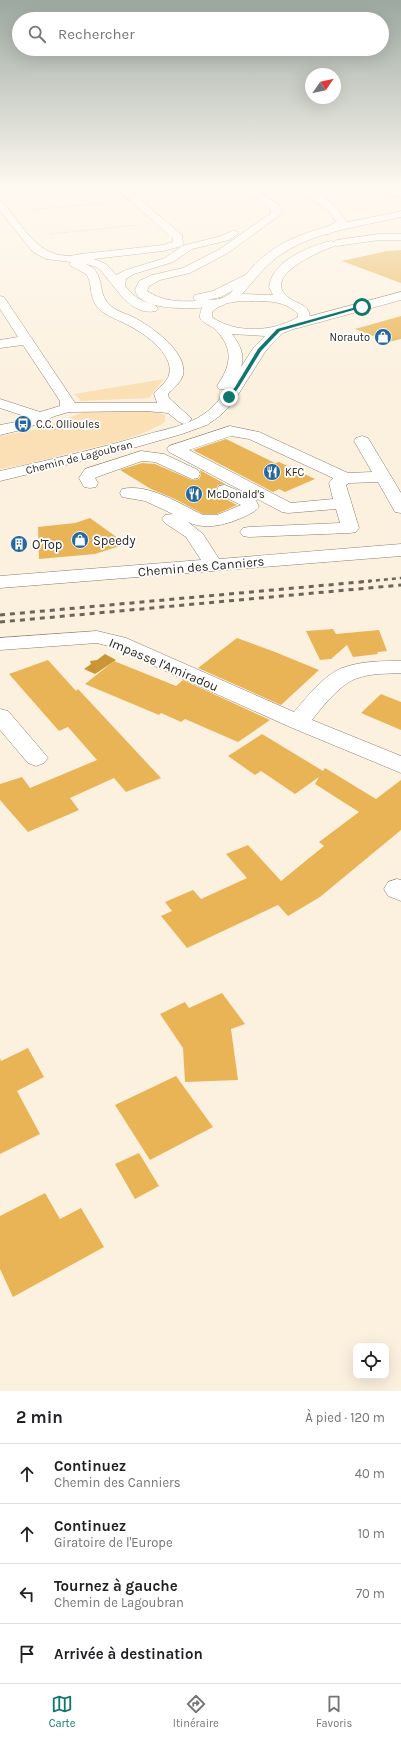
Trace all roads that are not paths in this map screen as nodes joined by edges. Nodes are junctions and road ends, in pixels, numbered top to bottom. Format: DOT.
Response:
graph roads {
  1 [pos="37,250"];
  2 [pos="145,250"];
  3 [pos="184,250"];
  4 [pos="224,250"];
  5 [pos="280,250"];
  6 [pos="316,250"];
  7 [pos="49,257"];
  8 [pos="76,259"];
  9 [pos="250,276"];
  10 [pos="119,288"];
  11 [pos="143,288"];
  12 [pos="401,296"];
  13 [pos="0,300"];
  14 [pos="225,300"];
  15 [pos="284,301"];
  16 [pos="300,308"];
  17 [pos="356,308"];
  18 [pos="214,324"];
  19 [pos="298,324"];
  20 [pos="278,330"];
  21 [pos="27,340"];
  22 [pos="0,344"];
  23 [pos="0,403"];
  24 [pos="68,408"];
  25 [pos="171,409"];
  26 [pos="41,417"];
  27 [pos="184,419"];
  28 [pos="0,430"];
  29 [pos="158,436"];
  30 [pos="362,441"];
  31 [pos="0,476"];
  32 [pos="383,477"];
  33 [pos="345,478"];
  34 [pos="90,483"];
  35 [pos="128,493"];
  36 [pos="343,503"];
  37 [pos="401,508"];
  38 [pos="169,518"];
  39 [pos="249,532"];
  40 [pos="401,550"];
  41 [pos="213,565"];
  42 [pos="0,582"];
  43 [pos="0,644"];
  44 [pos="401,667"];
  45 [pos="0,716"];
  46 [pos="298,722"];
  47 [pos="36,758"];
  48 [pos="401,765"];
  1 -- 7 [label="main road"];
  2 -- 8 [label="main road"];
  3 -- 10 [label="main road"];
  4 -- 11 [label="main road"];
  5 -- 9 [label="main road"];
  6 -- 15 [label="main road"];
  7 -- 8 [label="main road"];
  7 -- 25 [label="main road"];
  8 -- 10 [label="main road"];
  9 -- 11 [label="main road"];
  9 -- 14 [label="main road"];
  10 -- 18 [label="main road"];
  11 -- 14 [label="main road"];
  12 -- 17 [label="main road"];
  13 -- 21 [label="main road"];
  14 -- 15 [label="main road"];
  14 -- 18 [label="main road"];
  15 -- 16 [label="main road"];
  16 -- 17 [label="main road"];
  16 -- 19 [label="main road"];
  17 -- 19 [label="main road"];
  18 -- 20 [label="main road"];
  18 -- 27 [label="main road, Chemin de Lagoubran"];
  19 -- 20 [label="main road"];
  20 -- 29 [label="main road, Chemin de Lagoubran"];
  21 -- 22 [label="main road"];
  21 -- 24 [label="main road"];
  23 -- 26 [label="main road"];
  24 -- 25 [label="main road"];
  24 -- 26 [label="main road"];
  25 -- 27 [label="main road"];
  26 -- 28 [label="main road"];
  27 -- 29 [label="main road, Chemin de Lagoubran"];
  29 -- 31 [label="main road, Chemin de Lagoubran"];
  30 -- 32 [label="main road"];
  32 -- 33 [label="main road"];
  32 -- 37 [label="main road"];
  33 -- 36 [label="main road"];
  33 -- 36 [label="main road"];
  34 -- 35 [label="main road"];
  36 -- 39 [label="main road"];
  38 -- 41 [label="main road"];
  40 -- 41 [label="main road, Chemin des Canniers"];
  41 -- 42 [label="main road, Chemin des Canniers"];
  43 -- 46 [label="main road, Impasse l'Amiradou"];
  44 -- 46 [label="main road"];
  45 -- 47 [label="main road"];
  46 -- 48 [label="main road, Impasse l'Amiradou"];
}
